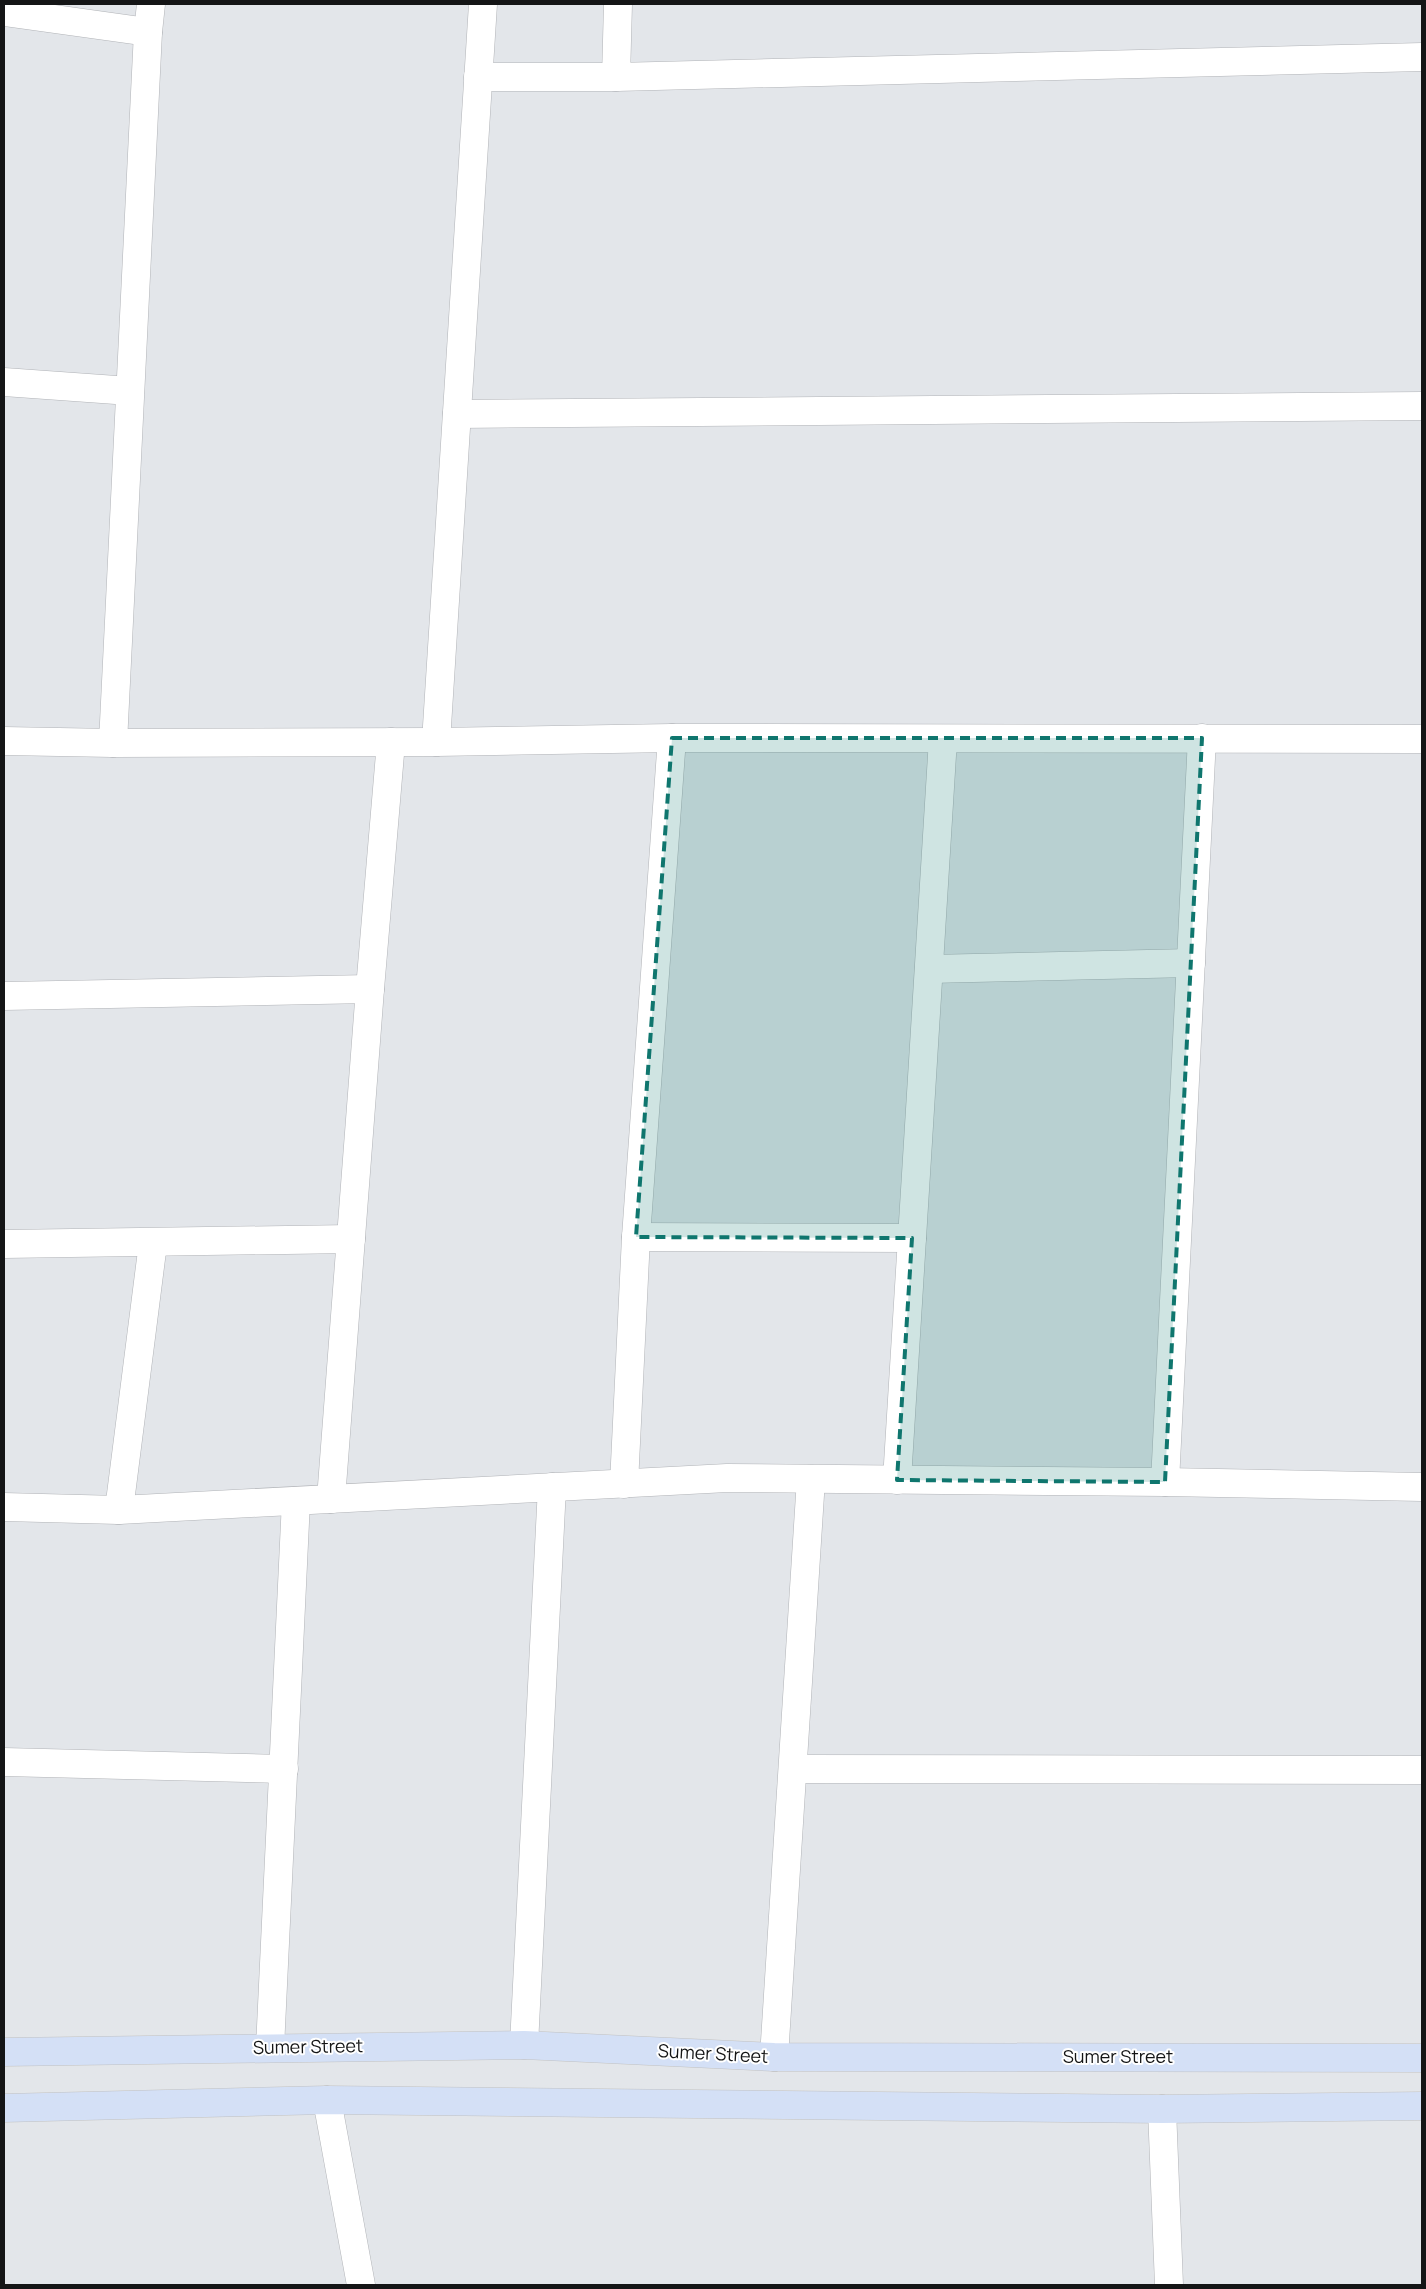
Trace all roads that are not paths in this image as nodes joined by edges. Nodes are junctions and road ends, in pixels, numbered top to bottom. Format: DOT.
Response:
graph roads {
  1 [pos="151,4"];
  2 [pos="483,4"];
  3 [pos="618,4"];
  4 [pos="4,12"];
  5 [pos="148,32"];
  6 [pos="1422,56"];
  7 [pos="478,77"];
  8 [pos="616,77"];
  9 [pos="4,382"];
  10 [pos="130,391"];
  11 [pos="1422,406"];
  12 [pos="457,414"];
  13 [pos="672,738"];
  14 [pos="1202,738"];
  15 [pos="943,739"];
  16 [pos="1422,739"];
  17 [pos="4,741"];
  18 [pos="391,742"];
  19 [pos="436,742"];
  20 [pos="113,743"];
  21 [pos="1191,963"];
  22 [pos="929,969"];
  23 [pos="370,989"];
  24 [pos="4,996"];
  25 [pos="636,1237"];
  26 [pos="912,1238"];
  27 [pos="351,1240"];
  28 [pos="153,1243"];
  29 [pos="4,1244"];
  30 [pos="811,1479"];
  31 [pos="897,1480"];
  32 [pos="1165,1482"];
  33 [pos="624,1484"];
  34 [pos="552,1487"];
  35 [pos="1422,1487"];
  36 [pos="331,1499"];
  37 [pos="296,1501"];
  38 [pos="4,1507"];
  39 [pos="119,1510"];
  40 [pos="4,1762"];
  41 [pos="284,1769"];
  42 [pos="794,1769"];
  43 [pos="1422,1770"];
  44 [pos="524,2045"];
  45 [pos="270,2048"];
  46 [pos="4,2052"];
  47 [pos="774,2057"];
  48 [pos="1422,2058"];
  49 [pos="327,2100"];
  50 [pos="1422,2106"];
  51 [pos="4,2108"];
  52 [pos="1162,2109"];
  53 [pos="361,2285"];
  54 [pos="1169,2285"];
  1 -- 5 [label="street"];
  2 -- 7 [label="street"];
  3 -- 8 [label="street"];
  4 -- 5 [label="street"];
  5 -- 10 [label="street"];
  6 -- 8 [label="street"];
  7 -- 8 [label="street"];
  7 -- 12 [label="street"];
  9 -- 10 [label="street"];
  10 -- 20 [label="street"];
  11 -- 12 [label="street"];
  12 -- 19 [label="street"];
  13 -- 15 [label="street"];
  13 -- 19 [label="street"];
  13 -- 25 [label="street"];
  14 -- 15 [label="street"];
  14 -- 16 [label="street"];
  14 -- 21 [label="street"];
  15 -- 22 [label="street"];
  17 -- 20 [label="street"];
  18 -- 19 [label="street"];
  18 -- 20 [label="street"];
  18 -- 23 [label="street"];
  21 -- 22 [label="street"];
  21 -- 32 [label="street"];
  22 -- 26 [label="street"];
  23 -- 24 [label="street"];
  23 -- 27 [label="street"];
  25 -- 26 [label="street"];
  25 -- 33 [label="street"];
  26 -- 31 [label="street"];
  27 -- 28 [label="street"];
  27 -- 36 [label="street"];
  28 -- 29 [label="street"];
  28 -- 39 [label="street"];
  30 -- 31 [label="street"];
  30 -- 33 [label="street"];
  30 -- 42 [label="street"];
  31 -- 32 [label="street"];
  32 -- 35 [label="street"];
  33 -- 34 [label="street"];
  34 -- 36 [label="street"];
  34 -- 44 [label="street"];
  36 -- 37 [label="street"];
  37 -- 39 [label="street"];
  37 -- 41 [label="street"];
  38 -- 39 [label="street"];
  40 -- 41 [label="street"];
  41 -- 45 [label="street"];
  42 -- 43 [label="street"];
  42 -- 47 [label="street"];
  44 -- 45 [label="main road, Sumer Street"];
  44 -- 47 [label="main road, Sumer Street"];
  45 -- 46 [label="main road, Sumer Street"];
  47 -- 48 [label="main road, Sumer Street"];
  49 -- 51 [label="main road"];
  49 -- 52 [label="main road"];
  49 -- 53 [label="street"];
  50 -- 52 [label="main road"];
  52 -- 54 [label="street"];
}
